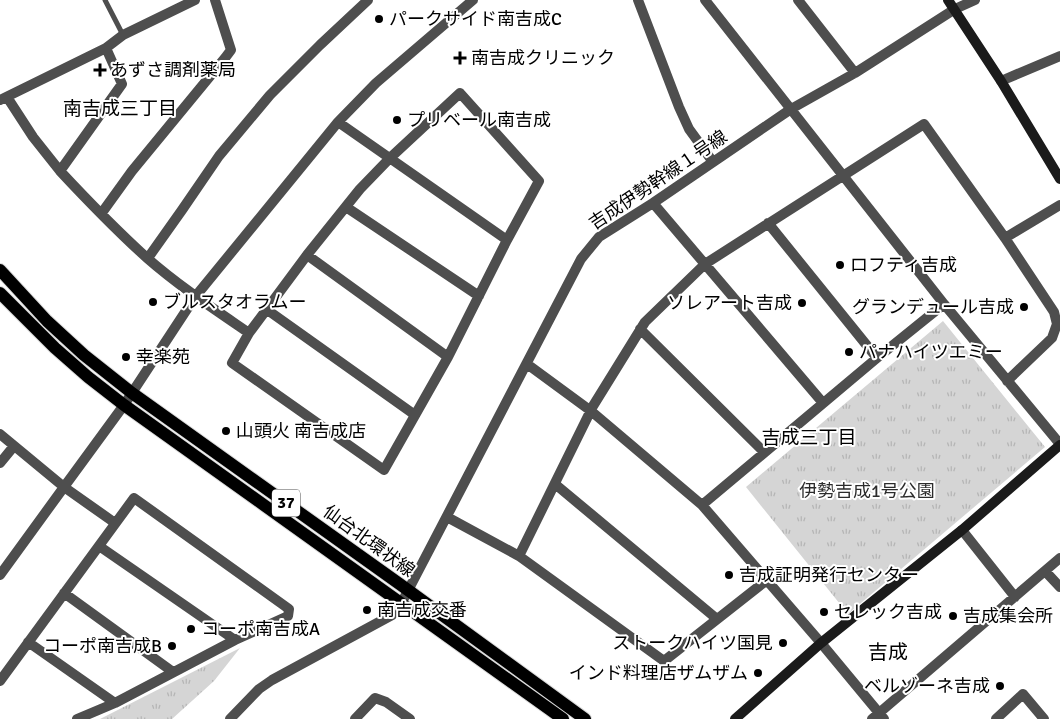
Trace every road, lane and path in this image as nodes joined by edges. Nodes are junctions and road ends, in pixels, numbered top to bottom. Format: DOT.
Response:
graph roads {
  1 [pos="105,0"];
  2 [pos="194,0"];
  3 [pos="215,0"];
  4 [pos="368,0"];
  5 [pos="473,0"];
  6 [pos="638,0"];
  7 [pos="705,0"];
  8 [pos="798,0"];
  9 [pos="948,0"];
  10 [pos="975,0"];
  11 [pos="955,9"];
  12 [pos="123,35"];
  13 [pos="106,48"];
  14 [pos="1060,56"];
  15 [pos="855,73"];
  16 [pos="1002,81"];
  17 [pos="4,99"];
  18 [pos="791,109"];
  19 [pos="338,122"];
  20 [pos="390,158"];
  21 [pos="713,162"];
  22 [pos="60,171"];
  23 [pos="843,176"];
  24 [pos="1060,179"];
  25 [pos="654,203"];
  26 [pos="1060,205"];
  27 [pos="346,207"];
  28 [pos="101,214"];
  29 [pos="768,223"];
  30 [pos="1005,238"];
  31 [pos="508,240"];
  32 [pos="307,255"];
  33 [pos="148,258"];
  34 [pos="705,264"];
  35 [pos="0,270"];
  36 [pos="0,293"];
  37 [pos="479,296"];
  38 [pos="195,297"];
  39 [pos="944,304"];
  40 [pos="266,309"];
  41 [pos="640,329"];
  42 [pos="249,333"];
  43 [pos="448,357"];
  44 [pos="877,358"];
  45 [pos="527,364"];
  46 [pos="1007,381"];
  47 [pos="132,393"];
  48 [pos="823,403"];
  49 [pos="124,405"];
  50 [pos="591,411"];
  51 [pos="416,415"];
  52 [pos="0,434"];
  53 [pos="1060,444"];
  54 [pos="14,446"];
  55 [pos="764,452"];
  56 [pos="0,463"];
  57 [pos="555,484"];
  58 [pos="64,487"];
  59 [pos="702,505"];
  60 [pos="447,517"];
  61 [pos="115,523"];
  62 [pos="962,530"];
  63 [pos="99,546"];
  64 [pos="519,556"];
  65 [pos="1060,558"];
  66 [pos="1046,571"];
  67 [pos="0,575"];
  68 [pos="767,580"];
  69 [pos="1060,587"];
  70 [pos="409,591"];
  71 [pos="64,593"];
  72 [pos="1015,597"];
  73 [pos="402,604"];
  74 [pos="717,619"];
  75 [pos="235,640"];
  76 [pos="28,642"];
  77 [pos="821,643"];
  78 [pos="173,672"];
  79 [pos="0,682"];
  80 [pos="115,703"];
  81 [pos="878,717"];
  82 [pos="77,719"];
  83 [pos="230,719"];
  84 [pos="355,719"];
  85 [pos="410,719"];
  86 [pos="562,719"];
  87 [pos="585,719"];
  88 [pos="735,719"];
  89 [pos="996,719"];
  90 [pos="1044,719"];
  1 -- 12 [label="lane"];
  2 -- 12 [label="street"];
  3 -- 28 [label="street"];
  4 -- 33 [label="street"];
  5 -- 19 [label="street"];
  6 -- 21 [label="street"];
  7 -- 18 [label="street"];
  8 -- 15 [label="street"];
  9 -- 11 [label="street"];
  10 -- 11 [label="street, 吉成伊勢幹線１号線"];
  11 -- 15 [label="street, 吉成伊勢幹線１号線"];
  11 -- 16 [label="street"];
  12 -- 13 [label="street"];
  13 -- 17 [label="street"];
  13 -- 22 [label="street"];
  14 -- 16 [label="street"];
  15 -- 18 [label="street, 吉成伊勢幹線１号線"];
  16 -- 24 [label="street"];
  17 -- 22 [label="street"];
  18 -- 21 [label="street, 吉成伊勢幹線１号線"];
  18 -- 23 [label="street"];
  19 -- 20 [label="street"];
  19 -- 38 [label="street"];
  20 -- 27 [label="street"];
  20 -- 31 [label="street"];
  20 -- 31 [label="street"];
  21 -- 25 [label="street, 吉成伊勢幹線１号線"];
  22 -- 28 [label="street"];
  23 -- 29 [label="street"];
  23 -- 30 [label="street"];
  23 -- 39 [label="street"];
  25 -- 34 [label="street"];
  25 -- 45 [label="street, 吉成伊勢幹線１号線"];
  26 -- 30 [label="street"];
  27 -- 32 [label="street"];
  27 -- 37 [label="street"];
  28 -- 33 [label="street"];
  29 -- 34 [label="street"];
  29 -- 44 [label="street"];
  30 -- 46 [label="street"];
  31 -- 37 [label="street"];
  32 -- 40 [label="street"];
  32 -- 43 [label="street"];
  33 -- 38 [label="street"];
  34 -- 41 [label="street"];
  34 -- 48 [label="street"];
  35 -- 47 [label="main road, 仙台北環状線 / 37"];
  36 -- 49 [label="main road, 仙台北環状線 / 37"];
  37 -- 43 [label="street"];
  38 -- 42 [label="street"];
  38 -- 47 [label="street"];
  39 -- 44 [label="street"];
  39 -- 46 [label="street"];
  40 -- 42 [label="street"];
  40 -- 51 [label="street"];
  41 -- 50 [label="street"];
  41 -- 55 [label="street"];
  42 -- 51 [label="street"];
  43 -- 51 [label="street"];
  44 -- 48 [label="street"];
  45 -- 50 [label="street"];
  45 -- 60 [label="street, 吉成伊勢幹線１号線"];
  46 -- 53 [label="street"];
  47 -- 49 [label="street"];
  47 -- 70 [label="main road, 仙台北環状線 / 37"];
  48 -- 55 [label="street"];
  49 -- 58 [label="street"];
  49 -- 73 [label="main road, 仙台北環状線 / 37"];
  50 -- 57 [label="street"];
  50 -- 59 [label="street"];
  52 -- 54 [label="street"];
  53 -- 62 [label="street"];
  54 -- 56 [label="street"];
  54 -- 58 [label="street"];
  55 -- 59 [label="street"];
  57 -- 64 [label="street"];
  57 -- 74 [label="street"];
  58 -- 61 [label="street"];
  58 -- 67 [label="street"];
  59 -- 68 [label="street"];
  60 -- 64 [label="street"];
  60 -- 70 [label="street, 吉成伊勢幹線１号線"];
  61 -- 63 [label="street"];
  61 -- 75 [label="street"];
  62 -- 72 [label="street"];
  62 -- 77 [label="street"];
  63 -- 71 [label="street"];
  63 -- 75 [label="street"];
  64 -- 74 [label="street"];
  65 -- 66 [label="street"];
  66 -- 69 [label="street"];
  66 -- 72 [label="street"];
  68 -- 74 [label="street"];
  68 -- 77 [label="street"];
  70 -- 73 [label="street, 吉成伊勢幹線１号線"];
  70 -- 87 [label="main road, 仙台北環状線 / 37"];
  71 -- 76 [label="street"];
  71 -- 78 [label="street"];
  72 -- 81 [label="street"];
  73 -- 83 [label="street"];
  73 -- 86 [label="main road, 仙台北環状線 / 37"];
  75 -- 78 [label="street"];
  76 -- 79 [label="street"];
  76 -- 80 [label="street"];
  77 -- 81 [label="street"];
  77 -- 88 [label="street"];
  78 -- 80 [label="street"];
  80 -- 82 [label="street"];
  84 -- 85 [label="street"];
  89 -- 90 [label="street"];
}
